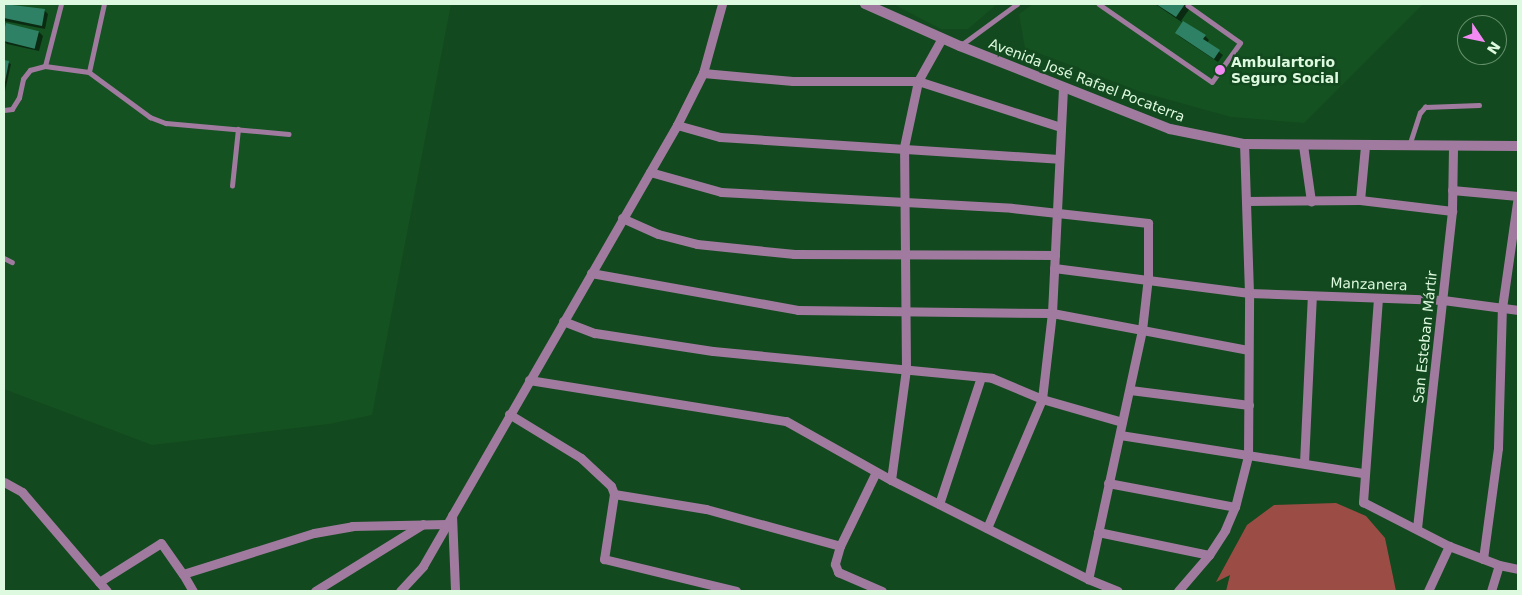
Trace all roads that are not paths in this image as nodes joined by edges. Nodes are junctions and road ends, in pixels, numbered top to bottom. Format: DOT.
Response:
graph roads {
  1 [pos="61,4"];
  2 [pos="104,4"];
  3 [pos="722,4"];
  4 [pos="865,4"];
  5 [pos="1016,4"];
  6 [pos="1099,4"];
  7 [pos="1188,6"];
  8 [pos="942,38"];
  9 [pos="960,46"];
  10 [pos="45,66"];
  11 [pos="89,72"];
  12 [pos="703,73"];
  13 [pos="918,81"];
  14 [pos="1063,87"];
  15 [pos="1479,105"];
  16 [pos="4,110"];
  17 [pos="677,125"];
  18 [pos="1060,127"];
  19 [pos="238,129"];
  20 [pos="289,134"];
  21 [pos="1244,144"];
  22 [pos="1303,145"];
  23 [pos="1365,146"];
  24 [pos="1518,146"];
  25 [pos="904,147"];
  26 [pos="1409,147"];
  27 [pos="1453,148"];
  28 [pos="1058,159"];
  29 [pos="650,172"];
  30 [pos="232,186"];
  31 [pos="1452,190"];
  32 [pos="1518,196"];
  33 [pos="1312,200"];
  34 [pos="1360,200"];
  35 [pos="1246,201"];
  36 [pos="906,203"];
  37 [pos="1452,211"];
  38 [pos="1056,212"];
  39 [pos="622,218"];
  40 [pos="906,255"];
  41 [pos="1055,255"];
  42 [pos="4,258"];
  43 [pos="12,262"];
  44 [pos="1054,268"];
  45 [pos="591,273"];
  46 [pos="1148,277"];
  47 [pos="1249,293"];
  48 [pos="1312,296"];
  49 [pos="1378,298"];
  50 [pos="1443,300"];
  51 [pos="1502,308"];
  52 [pos="907,310"];
  53 [pos="1518,310"];
  54 [pos="1052,313"];
  55 [pos="563,321"];
  56 [pos="1142,330"];
  57 [pos="1248,350"];
  58 [pos="906,369"];
  59 [pos="981,377"];
  60 [pos="529,380"];
  61 [pos="1130,390"];
  62 [pos="1042,399"];
  63 [pos="1249,405"];
  64 [pos="509,414"];
  65 [pos="1122,422"];
  66 [pos="1120,435"];
  67 [pos="1248,456"];
  68 [pos="1304,463"];
  69 [pos="876,472"];
  70 [pos="1364,473"];
  71 [pos="892,480"];
  72 [pos="4,482"];
  73 [pos="1108,483"];
  74 [pos="614,494"];
  75 [pos="939,504"];
  76 [pos="1235,507"];
  77 [pos="452,515"];
  78 [pos="424,523"];
  79 [pos="447,524"];
  80 [pos="987,528"];
  81 [pos="1417,528"];
  82 [pos="1098,532"];
  83 [pos="840,546"];
  84 [pos="1449,546"];
  85 [pos="1209,555"];
  86 [pos="1483,559"];
  87 [pos="1499,565"];
  88 [pos="1518,569"];
  89 [pos="183,574"];
  90 [pos="1088,579"];
  91 [pos="99,582"];
  92 [pos="107,591"];
  93 [pos="193,591"];
  94 [pos="315,591"];
  95 [pos="400,591"];
  96 [pos="455,591"];
  97 [pos="736,591"];
  98 [pos="882,591"];
  99 [pos="1118,591"];
  100 [pos="1178,591"];
  101 [pos="1428,591"];
  102 [pos="1491,591"];
  1 -- 10 [label="lane"];
  2 -- 11 [label="lane"];
  3 -- 12 [label="street"];
  4 -- 8 [label="street, Avenida José Rafael Pocaterra"];
  5 -- 9 [label="lane"];
  6 -- 7 [label="lane"];
  8 -- 9 [label="street, Avenida José Rafael Pocaterra"];
  8 -- 13 [label="street"];
  9 -- 14 [label="street, Avenida José Rafael Pocaterra"];
  10 -- 11 [label="lane"];
  10 -- 16 [label="lane"];
  11 -- 19 [label="lane"];
  12 -- 13 [label="street"];
  12 -- 17 [label="street"];
  13 -- 18 [label="street"];
  13 -- 25 [label="street"];
  14 -- 18 [label="street"];
  14 -- 21 [label="street, Avenida José Rafael Pocaterra"];
  15 -- 26 [label="lane"];
  17 -- 25 [label="street"];
  17 -- 29 [label="street"];
  18 -- 28 [label="street"];
  19 -- 20 [label="lane"];
  19 -- 30 [label="lane"];
  21 -- 22 [label="street, Avenida José Rafael Pocaterra"];
  21 -- 35 [label="street"];
  22 -- 23 [label="street, Avenida José Rafael Pocaterra"];
  22 -- 33 [label="street"];
  23 -- 26 [label="street, Avenida José Rafael Pocaterra"];
  23 -- 34 [label="street"];
  24 -- 27 [label="street, Avenida José Rafael Pocaterra"];
  25 -- 28 [label="street"];
  25 -- 36 [label="street"];
  26 -- 27 [label="street, Avenida José Rafael Pocaterra"];
  27 -- 31 [label="street, San Esteban Mártir"];
  28 -- 38 [label="street"];
  29 -- 36 [label="street"];
  29 -- 39 [label="street"];
  31 -- 32 [label="street"];
  31 -- 37 [label="street, San Esteban Mártir"];
  32 -- 51 [label="street"];
  33 -- 34 [label="street"];
  33 -- 35 [label="street"];
  34 -- 37 [label="street"];
  35 -- 47 [label="street"];
  36 -- 38 [label="street"];
  36 -- 40 [label="street"];
  37 -- 50 [label="street, San Esteban Mártir"];
  38 -- 41 [label="street"];
  38 -- 46 [label="street"];
  39 -- 40 [label="street"];
  39 -- 45 [label="street"];
  40 -- 41 [label="street"];
  40 -- 52 [label="street"];
  41 -- 44 [label="street"];
  42 -- 43 [label="lane"];
  44 -- 46 [label="street, Manzanera"];
  44 -- 54 [label="street"];
  45 -- 52 [label="street"];
  45 -- 55 [label="street"];
  46 -- 47 [label="street, Manzanera"];
  46 -- 56 [label="street"];
  47 -- 48 [label="street, Manzanera"];
  47 -- 57 [label="street"];
  48 -- 49 [label="street, Manzanera"];
  48 -- 68 [label="street"];
  49 -- 50 [label="street, Manzanera"];
  49 -- 70 [label="street"];
  50 -- 51 [label="street, Manzanera"];
  50 -- 81 [label="street, San Esteban Mártir"];
  51 -- 53 [label="street, Manzanera"];
  51 -- 86 [label="street"];
  52 -- 54 [label="street"];
  52 -- 58 [label="street"];
  54 -- 56 [label="street"];
  54 -- 62 [label="street"];
  55 -- 58 [label="street"];
  55 -- 60 [label="street"];
  56 -- 57 [label="street"];
  56 -- 61 [label="street"];
  57 -- 63 [label="street"];
  58 -- 59 [label="street"];
  58 -- 71 [label="street"];
  59 -- 62 [label="street"];
  59 -- 75 [label="street"];
  60 -- 64 [label="street"];
  60 -- 69 [label="street"];
  61 -- 63 [label="street"];
  61 -- 65 [label="street"];
  62 -- 65 [label="street"];
  62 -- 80 [label="street"];
  63 -- 67 [label="street"];
  64 -- 74 [label="street"];
  64 -- 77 [label="street"];
  65 -- 66 [label="street"];
  66 -- 67 [label="street"];
  66 -- 73 [label="street"];
  67 -- 68 [label="street"];
  67 -- 76 [label="street"];
  68 -- 70 [label="street"];
  69 -- 71 [label="street"];
  69 -- 83 [label="street"];
  70 -- 81 [label="street"];
  71 -- 75 [label="street"];
  72 -- 91 [label="street"];
  73 -- 76 [label="street"];
  73 -- 82 [label="street"];
  74 -- 83 [label="street"];
  74 -- 97 [label="street"];
  75 -- 80 [label="street"];
  76 -- 85 [label="street"];
  77 -- 79 [label="street"];
  77 -- 96 [label="street"];
  78 -- 79 [label="street"];
  78 -- 89 [label="street"];
  78 -- 94 [label="street"];
  79 -- 95 [label="street"];
  80 -- 90 [label="street"];
  81 -- 84 [label="street"];
  82 -- 85 [label="street"];
  82 -- 90 [label="street"];
  83 -- 98 [label="street"];
  84 -- 86 [label="street"];
  84 -- 101 [label="street"];
  85 -- 100 [label="street"];
  86 -- 87 [label="street"];
  87 -- 88 [label="street"];
  87 -- 102 [label="street"];
  89 -- 91 [label="street"];
  89 -- 93 [label="street"];
  90 -- 99 [label="street"];
  91 -- 92 [label="street"];
}
